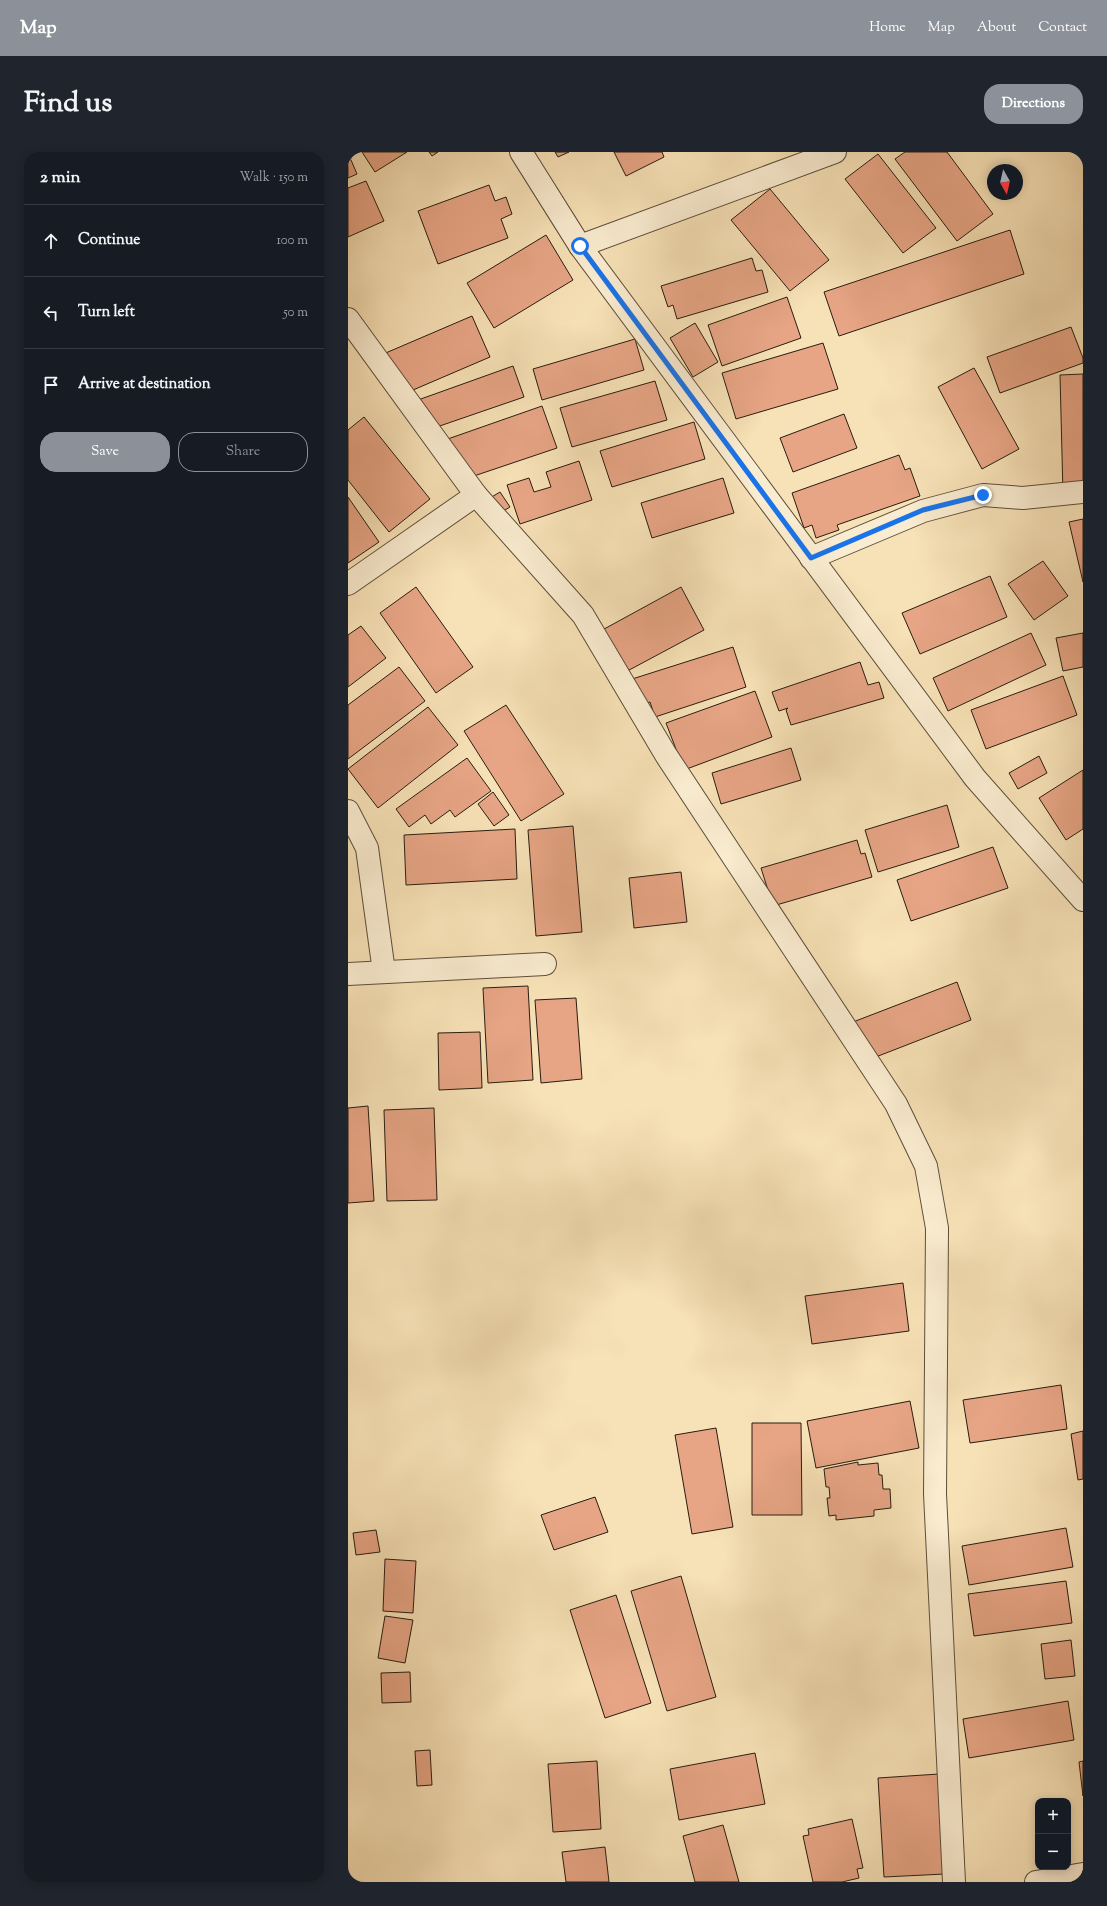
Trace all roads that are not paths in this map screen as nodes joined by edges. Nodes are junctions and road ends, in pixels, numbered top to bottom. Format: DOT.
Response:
graph roads {
  1 [pos="521,152"];
  2 [pos="835,152"];
  3 [pos="580,246"];
  4 [pos="348,319"];
  5 [pos="1083,492"];
  6 [pos="476,495"];
  7 [pos="811,558"];
  8 [pos="348,584"];
  9 [pos="348,811"];
  10 [pos="1083,900"];
  11 [pos="545,964"];
  12 [pos="384,972"];
  13 [pos="348,974"];
  14 [pos="1083,1874"];
  15 [pos="954,1882"];
  16 [pos="1036,1882"];
  1 -- 3 [label="street"];
  2 -- 3 [label="street"];
  3 -- 7 [label="street"];
  4 -- 6 [label="street"];
  5 -- 7 [label="street"];
  6 -- 8 [label="street"];
  6 -- 15 [label="street"];
  7 -- 10 [label="street"];
  9 -- 12 [label="street"];
  11 -- 12 [label="street"];
  12 -- 13 [label="street"];
  14 -- 16 [label="street"];
}
